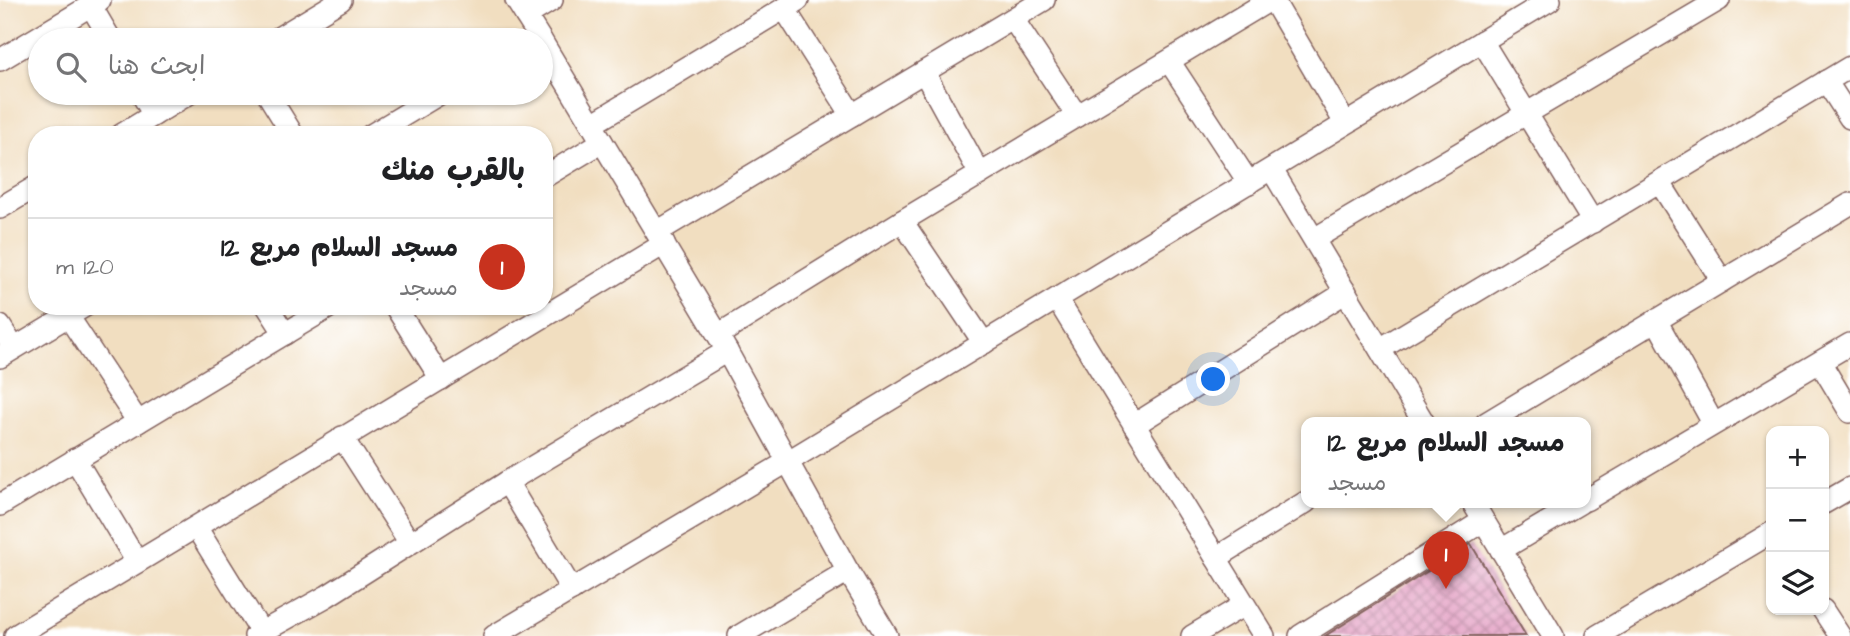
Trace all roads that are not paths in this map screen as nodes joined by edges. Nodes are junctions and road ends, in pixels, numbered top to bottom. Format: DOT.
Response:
graph roads {
  1 [pos="341,0"];
  2 [pos="552,0"];
  3 [pos="1044,0"];
  4 [pos="1272,0"];
  5 [pos="1550,0"];
  6 [pos="1719,0"];
  7 [pos="96,3"];
  8 [pos="791,4"];
  9 [pos="521,8"];
  10 [pos="1013,19"];
  11 [pos="54,28"];
  12 [pos="106,28"];
  13 [pos="295,28"];
  14 [pos="531,28"];
  15 [pos="1482,41"];
  16 [pos="28,43"];
  17 [pos="0,60"];
  18 [pos="1170,61"];
  19 [pos="553,64"];
  20 [pos="1850,67"];
  21 [pos="924,72"];
  22 [pos="1826,81"];
  23 [pos="147,105"];
  24 [pos="171,105"];
  25 [pos="274,105"];
  26 [pos="421,105"];
  27 [pos="1527,114"];
  28 [pos="852,115"];
  29 [pos="153,116"];
  30 [pos="1077,116"];
  31 [pos="1850,118"];
  32 [pos="1345,123"];
  33 [pos="136,126"];
  34 [pos="287,126"];
  35 [pos="386,126"];
  36 [pos="597,133"];
  37 [pos="553,170"];
  38 [pos="1272,170"];
  39 [pos="980,174"];
  40 [pos="1250,183"];
  41 [pos="1660,183"];
  42 [pos="28,190"];
  43 [pos="2,201"];
  44 [pos="1850,204"];
  45 [pos="902,221"];
  46 [pos="1593,222"];
  47 [pos="661,238"];
  48 [pos="1314,239"];
  49 [pos="1722,281"];
  50 [pos="1346,292"];
  51 [pos="1057,299"];
  52 [pos="553,307"];
  53 [pos="69,315"];
  54 [pos="78,315"];
  55 [pos="273,315"];
  56 [pos="316,315"];
  57 [pos="401,315"];
  58 [pos="541,315"];
  59 [pos="1656,320"];
  60 [pos="0,326"];
  61 [pos="285,334"];
  62 [pos="722,343"];
  63 [pos="984,343"];
  64 [pos="1850,344"];
  65 [pos="1380,349"];
  66 [pos="7,353"];
  67 [pos="1820,362"];
  68 [pos="441,379"];
  69 [pos="1850,412"];
  70 [pos="1420,417"];
  71 [pos="1496,417"];
  72 [pos="138,422"];
  73 [pos="1713,423"];
  74 [pos="1134,425"];
  75 [pos="342,437"];
  76 [pos="75,460"];
  77 [pos="787,462"];
  78 [pos="507,482"];
  79 [pos="1850,488"];
  80 [pos="1591,496"];
  81 [pos="1829,500"];
  82 [pos="0,505"];
  83 [pos="1301,505"];
  84 [pos="1572,508"];
  85 [pos="1478,512"];
  86 [pos="196,527"];
  87 [pos="1766,536"];
  88 [pos="410,543"];
  89 [pos="1501,550"];
  90 [pos="1216,558"];
  91 [pos="137,562"];
  92 [pos="848,571"];
  93 [pos="572,590"];
  94 [pos="1244,605"];
  95 [pos="1826,615"];
  96 [pos="1850,631"];
  97 [pos="258,634"];
  98 [pos="15,636"];
  99 [pos="494,636"];
  100 [pos="739,636"];
  101 [pos="887,636"];
  102 [pos="1192,636"];
  103 [pos="1264,636"];
  104 [pos="1300,636"];
  105 [pos="1553,636"];
  106 [pos="1597,636"];
  107 [pos="1841,636"];
  1 -- 13 [label="street"];
  2 -- 9 [label="street"];
  3 -- 10 [label="street"];
  4 -- 18 [label="street"];
  4 -- 32 [label="street"];
  5 -- 15 [label="street"];
  6 -- 27 [label="street"];
  7 -- 11 [label="street"];
  7 -- 12 [label="street"];
  8 -- 28 [label="street"];
  8 -- 36 [label="street"];
  9 -- 14 [label="street"];
  10 -- 21 [label="street"];
  10 -- 30 [label="street"];
  15 -- 27 [label="street"];
  15 -- 32 [label="street"];
  16 -- 17 [label="street"];
  18 -- 30 [label="street"];
  18 -- 40 [label="street"];
  19 -- 36 [label="street"];
  20 -- 22 [label="street"];
  21 -- 28 [label="street"];
  21 -- 39 [label="street"];
  22 -- 31 [label="street"];
  22 -- 41 [label="street"];
  23 -- 29 [label="street"];
  24 -- 29 [label="street"];
  25 -- 34 [label="street"];
  26 -- 35 [label="street"];
  27 -- 46 [label="street"];
  27 -- 48 [label="street"];
  28 -- 47 [label="street"];
  29 -- 33 [label="street"];
  30 -- 39 [label="street"];
  32 -- 38 [label="street"];
  36 -- 37 [label="street"];
  36 -- 47 [label="street"];
  38 -- 40 [label="street"];
  38 -- 48 [label="street"];
  39 -- 45 [label="street"];
  40 -- 51 [label="street"];
  41 -- 46 [label="street"];
  41 -- 49 [label="street"];
  42 -- 43 [label="street"];
  44 -- 49 [label="street"];
  45 -- 62 [label="street"];
  45 -- 63 [label="street"];
  46 -- 65 [label="street"];
  47 -- 52 [label="street"];
  47 -- 62 [label="street"];
  48 -- 50 [label="street"];
  49 -- 59 [label="street"];
  50 -- 65 [label="street"];
  50 -- 74 [label="street"];
  51 -- 63 [label="street"];
  51 -- 74 [label="street"];
  53 -- 66 [label="street"];
  54 -- 72 [label="street"];
  55 -- 61 [label="street"];
  56 -- 61 [label="street"];
  57 -- 68 [label="street"];
  58 -- 68 [label="street"];
  59 -- 71 [label="street"];
  59 -- 73 [label="street"];
  60 -- 66 [label="street"];
  61 -- 72 [label="street"];
  62 -- 77 [label="street"];
  62 -- 78 [label="street"];
  63 -- 77 [label="street"];
  64 -- 67 [label="street"];
  65 -- 70 [label="street"];
  67 -- 69 [label="street"];
  67 -- 73 [label="street"];
  68 -- 75 [label="street"];
  72 -- 76 [label="street"];
  73 -- 80 [label="street"];
  74 -- 90 [label="street"];
  75 -- 86 [label="street"];
  75 -- 88 [label="street"];
  76 -- 82 [label="street"];
  76 -- 91 [label="street"];
  77 -- 92 [label="street"];
  77 -- 93 [label="street"];
  78 -- 88 [label="street"];
  78 -- 93 [label="street"];
  79 -- 81 [label="street"];
  83 -- 90 [label="street"];
  84 -- 89 [label="street"];
  85 -- 89 [label="street"];
  85 -- 104 [label="street"];
  86 -- 91 [label="street"];
  86 -- 97 [label="street"];
  87 -- 106 [label="street"];
  88 -- 97 [label="street"];
  89 -- 105 [label="street"];
  90 -- 94 [label="street"];
  91 -- 98 [label="street"];
  92 -- 100 [label="street"];
  92 -- 101 [label="street"];
  93 -- 99 [label="street"];
  94 -- 102 [label="street"];
  94 -- 103 [label="street"];
  95 -- 107 [label="street"];
  96 -- 107 [label="street"];
}
